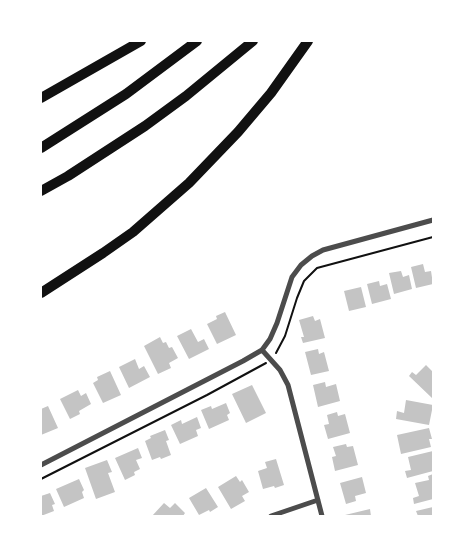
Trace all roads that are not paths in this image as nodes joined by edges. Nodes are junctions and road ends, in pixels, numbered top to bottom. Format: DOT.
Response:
graph roads {
  1 [pos="141,41"];
  2 [pos="197,41"];
  3 [pos="253,41"];
  4 [pos="308,41"];
  5 [pos="41,98"];
  6 [pos="41,148"];
  7 [pos="41,191"];
  8 [pos="433,220"];
  9 [pos="41,293"];
  10 [pos="262,350"];
  11 [pos="41,465"];
  12 [pos="318,500"];
  13 [pos="271,516"];
  14 [pos="322,516"];
  1 -- 5 [label="highway"];
  2 -- 6 [label="highway"];
  3 -- 7 [label="highway"];
  4 -- 9 [label="highway"];
  8 -- 10 [label="street"];
  10 -- 11 [label="street"];
  10 -- 12 [label="street"];
  12 -- 13 [label="street"];
  12 -- 14 [label="street"];
}
